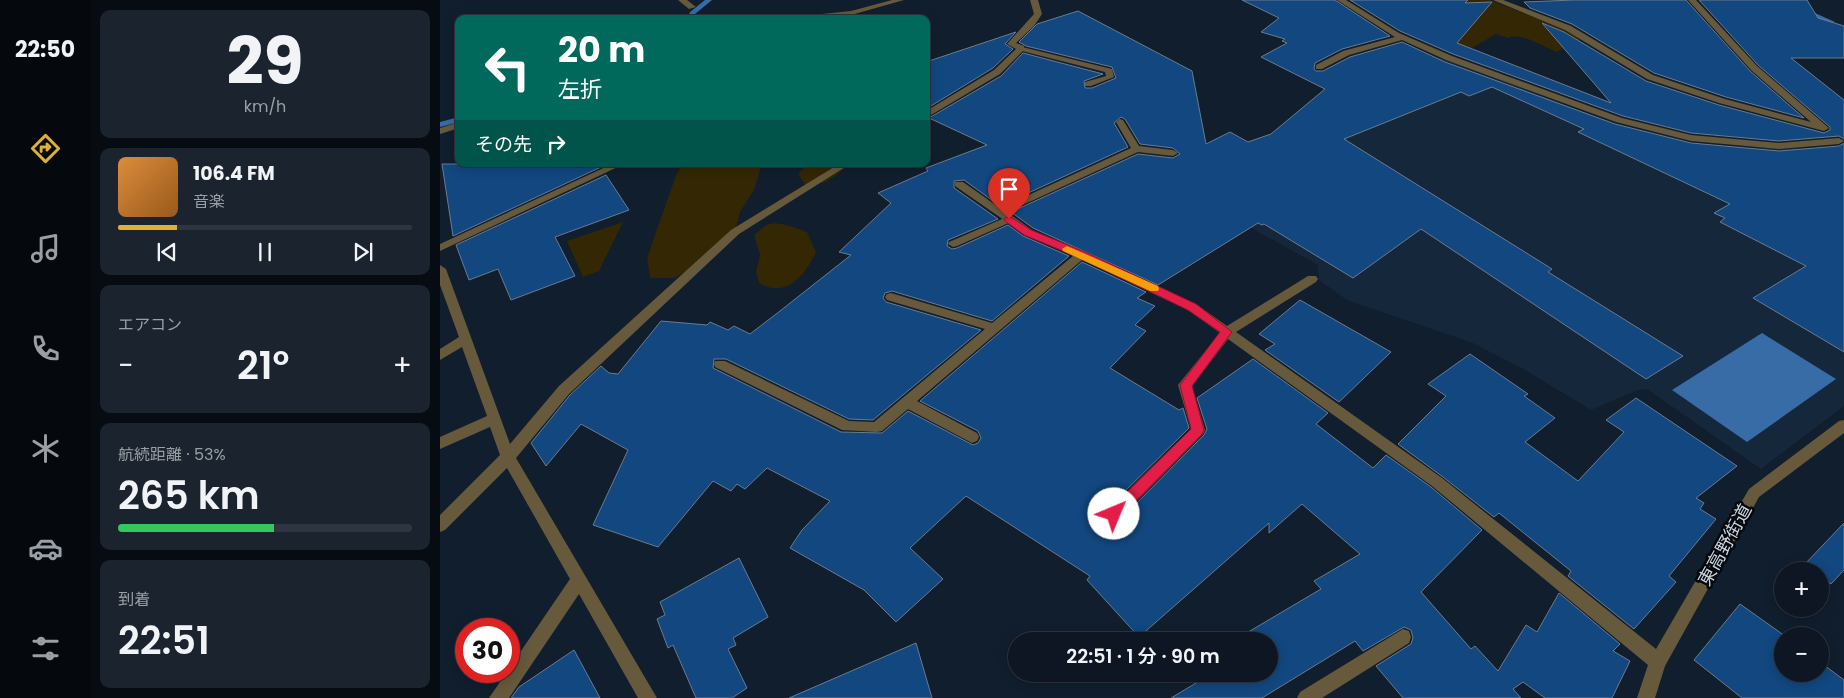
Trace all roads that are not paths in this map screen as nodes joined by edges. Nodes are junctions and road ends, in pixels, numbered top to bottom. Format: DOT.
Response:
graph roads {
  1 [pos="682,0"];
  2 [pos="900,0"];
  3 [pos="1034,0"];
  4 [pos="1341,0"];
  5 [pos="1497,0"];
  6 [pos="1692,0"];
  7 [pos="692,7"];
  8 [pos="831,15"];
  9 [pos="1401,38"];
  10 [pos="1021,48"];
  11 [pos="1319,67"];
  12 [pos="1088,84"];
  13 [pos="930,113"];
  14 [pos="1120,122"];
  15 [pos="455,126"];
  16 [pos="1824,128"];
  17 [pos="440,131"];
  18 [pos="1841,143"];
  19 [pos="1136,149"];
  20 [pos="1173,153"];
  21 [pos="613,167"];
  22 [pos="839,167"];
  23 [pos="959,184"];
  24 [pos="999,212"];
  25 [pos="1009,219"];
  26 [pos="953,244"];
  27 [pos="440,248"];
  28 [pos="1081,255"];
  29 [pos="440,269"];
  30 [pos="1312,279"];
  31 [pos="892,297"];
  32 [pos="995,328"];
  33 [pos="1226,332"];
  34 [pos="465,339"];
  35 [pos="440,354"];
  36 [pos="720,364"];
  37 [pos="907,402"];
  38 [pos="494,419"];
  39 [pos="1844,425"];
  40 [pos="972,437"];
  41 [pos="440,443"];
  42 [pos="508,457"];
  43 [pos="1114,514"];
  44 [pos="440,525"];
  45 [pos="579,580"];
  46 [pos="1403,637"];
  47 [pos="1658,662"];
  48 [pos="498,698"];
  49 [pos="648,698"];
  50 [pos="1306,698"];
  51 [pos="1646,698"];
  1 -- 7 [label="street"];
  2 -- 8 [label="street"];
  3 -- 10 [label="street"];
  4 -- 9 [label="street"];
  5 -- 16 [label="street"];
  6 -- 16 [label="street"];
  9 -- 11 [label="street"];
  9 -- 18 [label="street"];
  10 -- 12 [label="street"];
  10 -- 13 [label="street"];
  14 -- 19 [label="street"];
  15 -- 17 [label="street"];
  16 -- 18 [label="street"];
  19 -- 20 [label="street"];
  19 -- 24 [label="street"];
  21 -- 27 [label="street"];
  22 -- 42 [label="street"];
  23 -- 24 [label="street"];
  24 -- 25 [label="street"];
  25 -- 26 [label="street"];
  25 -- 28 [label="street"];
  28 -- 32 [label="street"];
  28 -- 33 [label="street"];
  29 -- 34 [label="street"];
  30 -- 33 [label="street"];
  31 -- 32 [label="street"];
  32 -- 37 [label="street"];
  33 -- 43 [label="street"];
  33 -- 47 [label="street"];
  34 -- 35 [label="street"];
  34 -- 38 [label="street"];
  36 -- 37 [label="street"];
  37 -- 40 [label="street"];
  38 -- 41 [label="street"];
  38 -- 42 [label="street"];
  39 -- 47 [label="street, 東高野街道"];
  42 -- 44 [label="street"];
  42 -- 45 [label="street"];
  45 -- 48 [label="street"];
  45 -- 49 [label="street"];
  46 -- 50 [label="street"];
  47 -- 51 [label="street, 東高野街道"];
}
